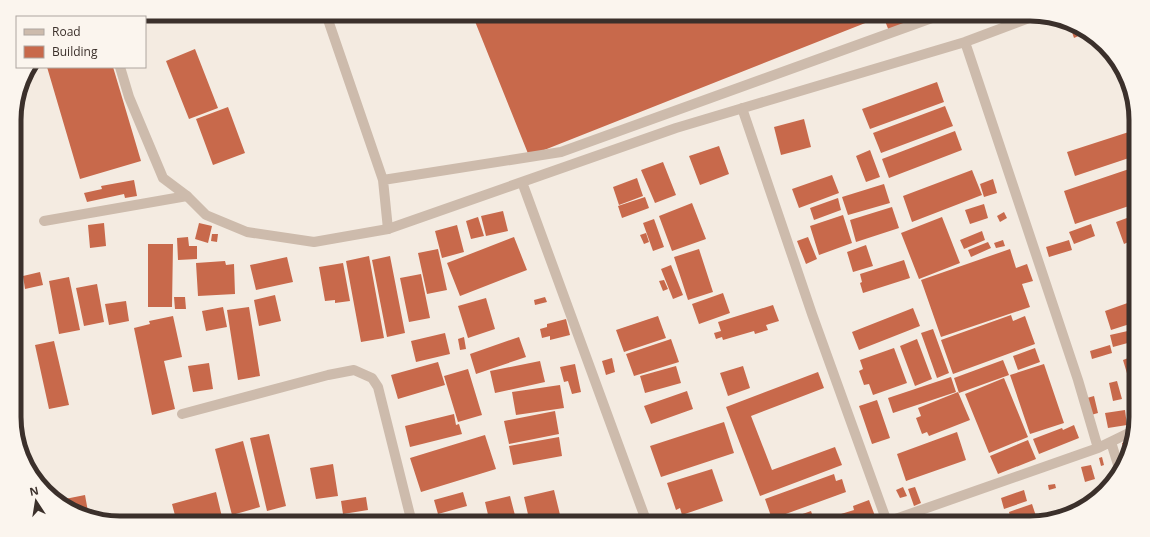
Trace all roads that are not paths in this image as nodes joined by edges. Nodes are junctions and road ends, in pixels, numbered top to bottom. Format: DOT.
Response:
graph roads {
  1 [pos="328,21"];
  2 [pos="924,21"];
  3 [pos="1021,21"];
  4 [pos="965,42"];
  5 [pos="120,68"];
  6 [pos="742,108"];
  7 [pos="383,180"];
  8 [pos="522,182"];
  9 [pos="187,196"];
  10 [pos="44,221"];
  11 [pos="388,229"];
  12 [pos="182,414"];
  13 [pos="1127,434"];
  14 [pos="1111,442"];
  15 [pos="1098,448"];
  16 [pos="1117,463"];
  17 [pos="410,516"];
  18 [pos="644,516"];
  19 [pos="883,516"];
  20 [pos="902,516"];
  1 -- 7 [label="street"];
  2 -- 7 [label="street"];
  3 -- 4 [label="street"];
  4 -- 6 [label="street"];
  4 -- 15 [label="street"];
  5 -- 9 [label="street"];
  6 -- 8 [label="street"];
  6 -- 19 [label="street"];
  7 -- 11 [label="street"];
  8 -- 11 [label="street"];
  8 -- 18 [label="street"];
  9 -- 10 [label="street"];
  9 -- 11 [label="street"];
  12 -- 17 [label="street"];
  13 -- 14 [label="street"];
  14 -- 15 [label="street"];
  14 -- 16 [label="street"];
  15 -- 20 [label="street"];
}
